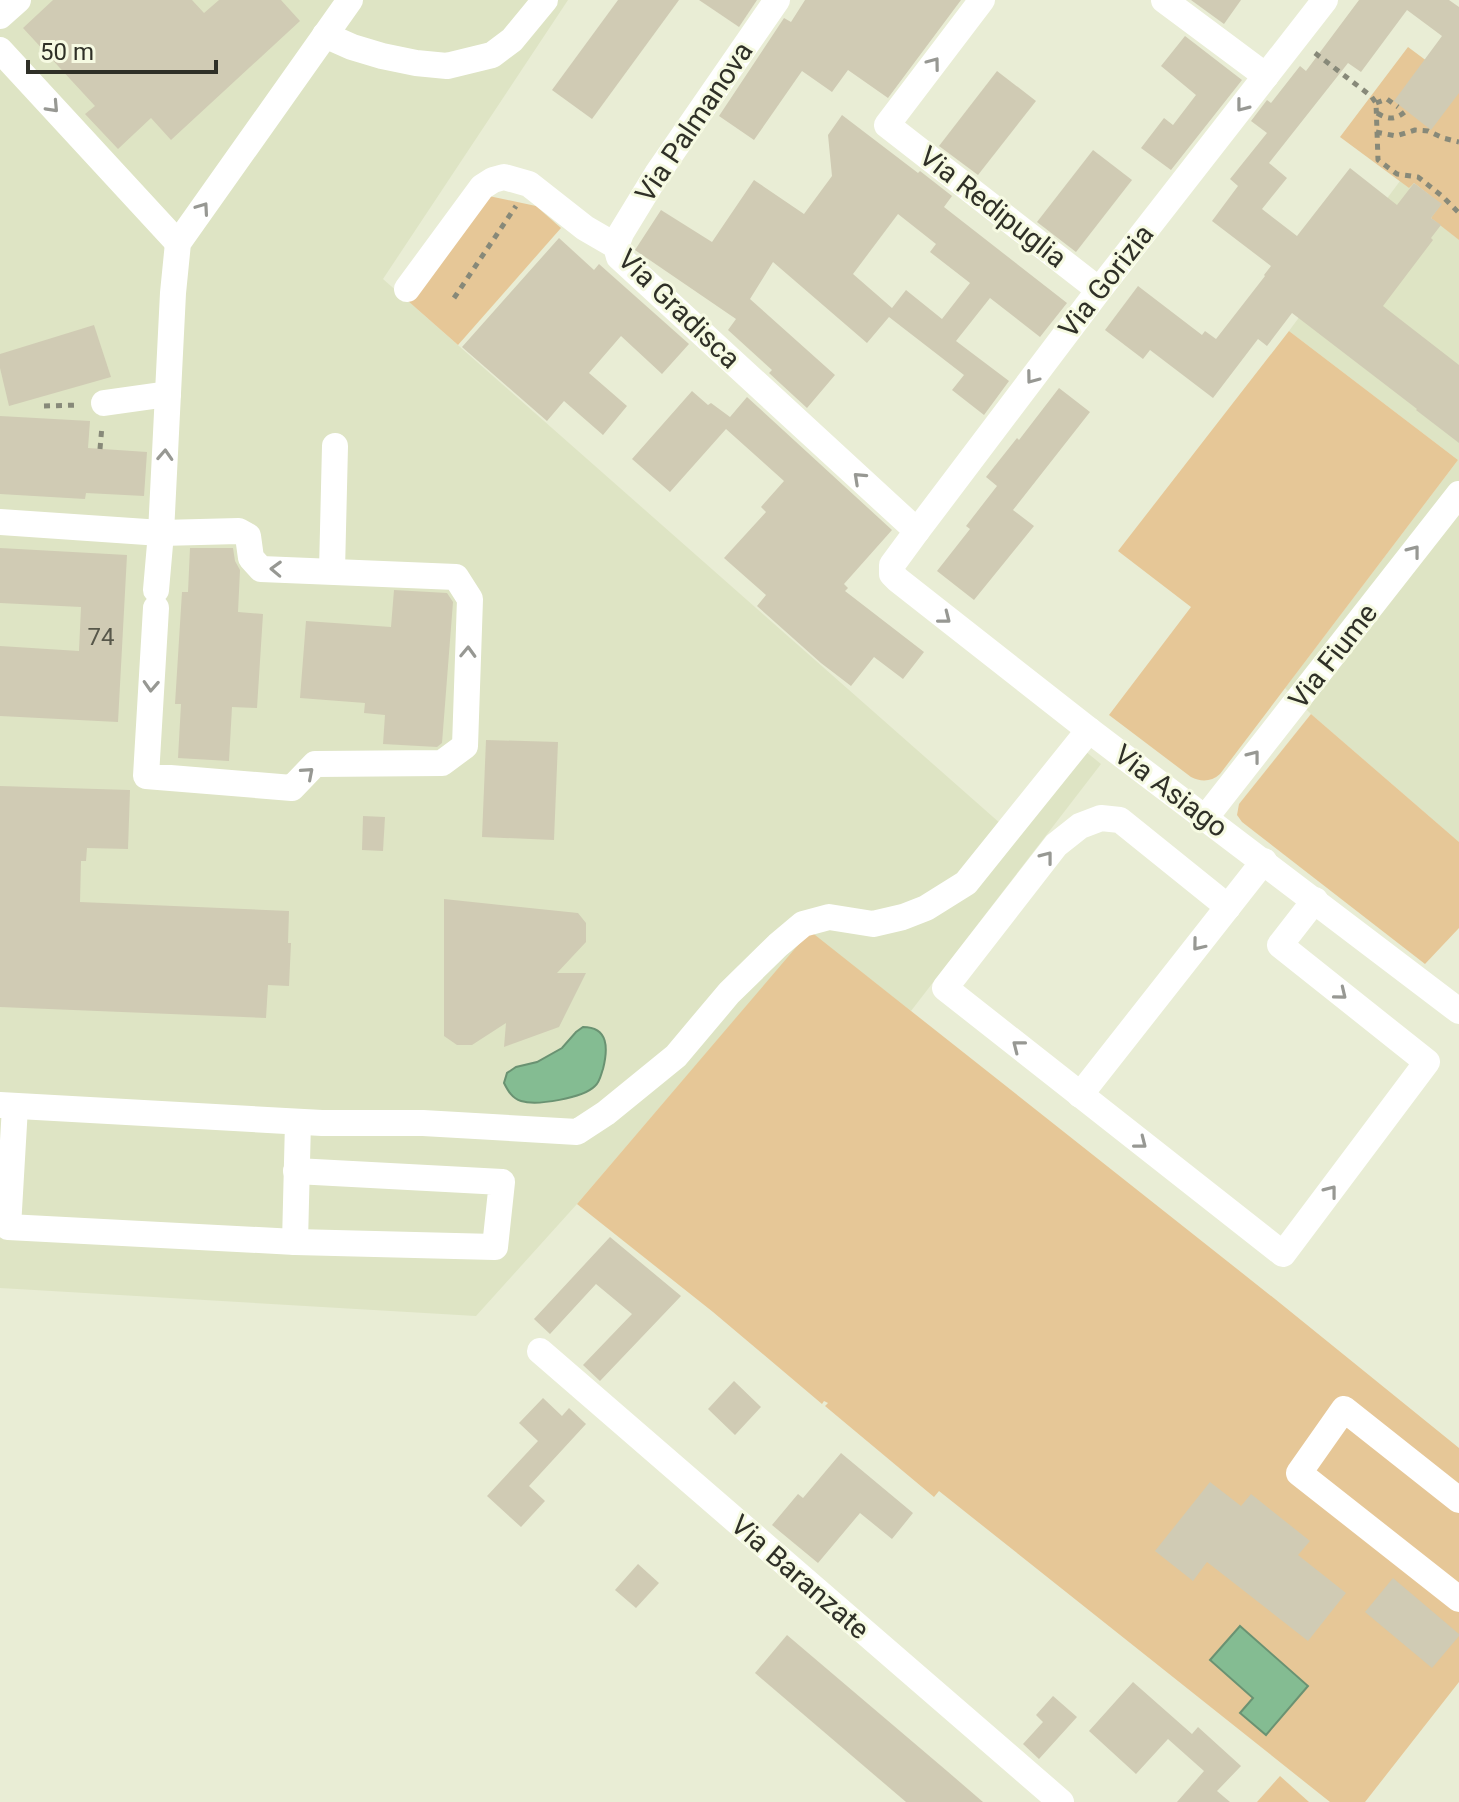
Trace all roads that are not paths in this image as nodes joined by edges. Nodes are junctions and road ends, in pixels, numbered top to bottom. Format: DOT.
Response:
graph roads {
  1 [pos="18,0"];
  2 [pos="350,0"];
  3 [pos="545,0"];
  4 [pos="777,0"];
  5 [pos="982,0"];
  6 [pos="1164,0"];
  7 [pos="1325,0"];
  8 [pos="0,16"];
  9 [pos="325,35"];
  10 [pos="0,50"];
  11 [pos="1266,76"];
  12 [pos="178,243"];
  13 [pos="616,246"];
  14 [pos="407,289"];
  15 [pos="1099,290"];
  16 [pos="168,394"];
  17 [pos="104,403"];
  18 [pos="335,446"];
  19 [pos="1459,494"];
  20 [pos="0,522"];
  21 [pos="917,531"];
  22 [pos="161,533"];
  23 [pos="892,565"];
  24 [pos="332,571"];
  25 [pos="1089,730"];
  26 [pos="1206,817"];
  27 [pos="1264,861"];
  28 [pos="1315,900"];
  29 [pos="1228,907"];
  30 [pos="1459,1011"];
  31 [pos="1080,1095"];
  32 [pos="7,1106"];
  33 [pos="298,1122"];
  34 [pos="296,1171"];
  35 [pos="295,1242"];
  36 [pos="540,1351"];
  37 [pos="1459,1500"];
  38 [pos="1459,1599"];
  39 [pos="1061,1802"];
  1 -- 8 [label="street"];
  2 -- 9 [label="street"];
  3 -- 9 [label="street"];
  4 -- 13 [label="street, Via Palmanova"];
  15 -- 5 [label="street, Via Redipuglia, one-way"];
  6 -- 11 [label="street"];
  7 -- 11 [label="street, Via Gorizia"];
  12 -- 9 [label="street, one-way"];
  10 -- 12 [label="street, one-way"];
  11 -- 15 [label="street, Via Gorizia, one-way"];
  12 -- 16 [label="street"];
  13 -- 14 [label="street, Via Gradisca"];
  21 -- 13 [label="street, Via Gradisca, one-way"];
  15 -- 21 [label="street, Via Gorizia, one-way"];
  16 -- 17 [label="street"];
  22 -- 16 [label="street, one-way"];
  18 -- 24 [label="street"];
  26 -- 19 [label="street, Via Fiume, one-way"];
  20 -- 22 [label="street"];
  21 -- 23 [label="street, Via Gorizia"];
  24 -- 22 [label="street, one-way"];
  22 -- 24 [label="street, one-way"];
  23 -- 25 [label="street, Via Asiago, one-way"];
  25 -- 26 [label="street, Via Asiago"];
  25 -- 33 [label="street"];
  26 -- 27 [label="street, Via Asiago"];
  27 -- 28 [label="street, Via Asiago"];
  27 -- 29 [label="street"];
  28 -- 30 [label="street, Via Asiago"];
  28 -- 31 [label="street"];
  29 -- 31 [label="street, one-way"];
  31 -- 29 [label="street, one-way"];
  32 -- 33 [label="street"];
  32 -- 35 [label="street"];
  33 -- 34 [label="street"];
  34 -- 35 [label="street"];
  34 -- 35 [label="street"];
  36 -- 39 [label="street, Via Baranzate"];
  37 -- 38 [label="street"];
}
